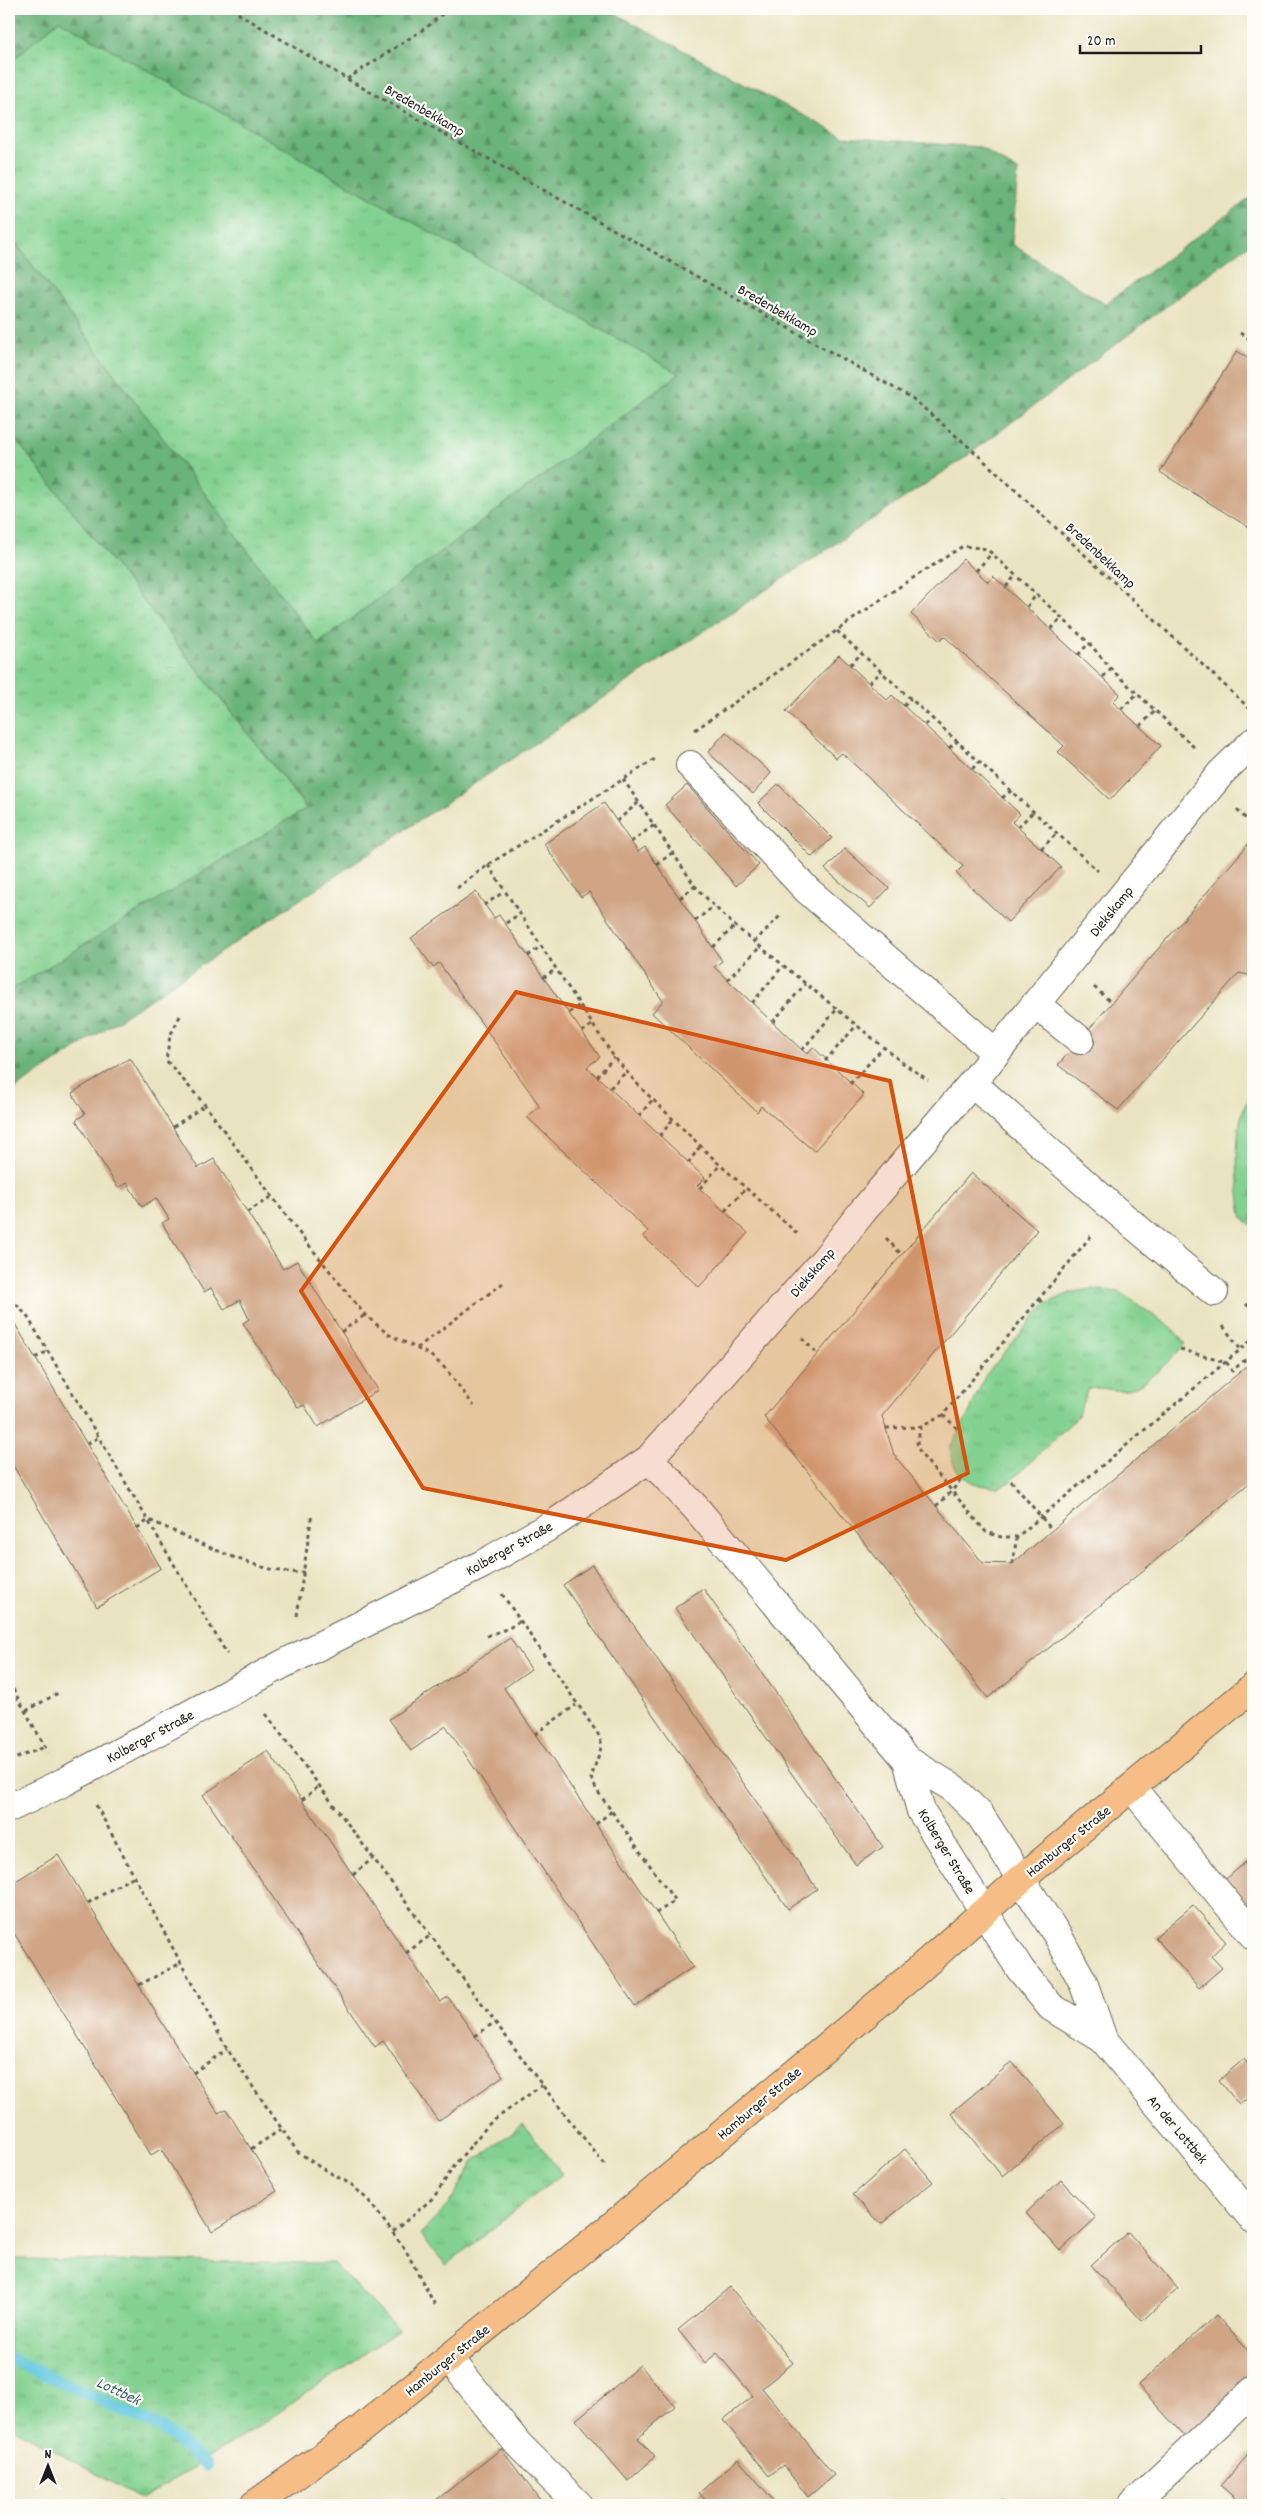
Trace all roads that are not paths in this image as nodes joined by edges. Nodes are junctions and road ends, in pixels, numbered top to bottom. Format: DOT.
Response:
graph roads {
  1 [pos="1253,742"];
  2 [pos="690,765"];
  3 [pos="1035,1004"];
  4 [pos="1080,1040"];
  5 [pos="996,1053"];
  6 [pos="965,1092"];
  7 [pos="1214,1292"];
  8 [pos="649,1459"];
  9 [pos="1253,1687"];
  10 [pos="907,1760"];
  11 [pos="1132,1788"];
  12 [pos="9,1808"];
  13 [pos="1021,1879"];
  14 [pos="984,1912"];
  15 [pos="1253,1935"];
  16 [pos="1103,2039"];
  17 [pos="1253,2219"];
  18 [pos="450,2359"];
  19 [pos="1253,2391"];
  20 [pos="254,2505"];
  21 [pos="579,2505"];
  22 [pos="1132,2505"];
  1 -- 3 [label="street, Diekskamp"];
  2 -- 5 [label="street"];
  3 -- 4 [label="street"];
  3 -- 5 [label="street, Diekskamp"];
  5 -- 6 [label="street, Diekskamp"];
  6 -- 7 [label="street"];
  6 -- 8 [label="street, Diekskamp"];
  8 -- 10 [label="street, Kolberger Straße"];
  8 -- 12 [label="street, Kolberger Straße"];
  9 -- 11 [label="main road, Hamburger Straße"];
  10 -- 13 [label="street, Kolberger Straße"];
  10 -- 14 [label="street, Kolberger Straße"];
  11 -- 13 [label="main road, Hamburger Straße"];
  11 -- 15 [label="street"];
  13 -- 14 [label="main road, Hamburger Straße"];
  13 -- 16 [label="street, An der Lottbek"];
  14 -- 16 [label="street, An der Lottbek"];
  14 -- 18 [label="main road, Hamburger Straße"];
  16 -- 17 [label="street, An der Lottbek"];
  18 -- 20 [label="main road, Hamburger Straße"];
  18 -- 21 [label="street"];
  19 -- 22 [label="street"];
}
